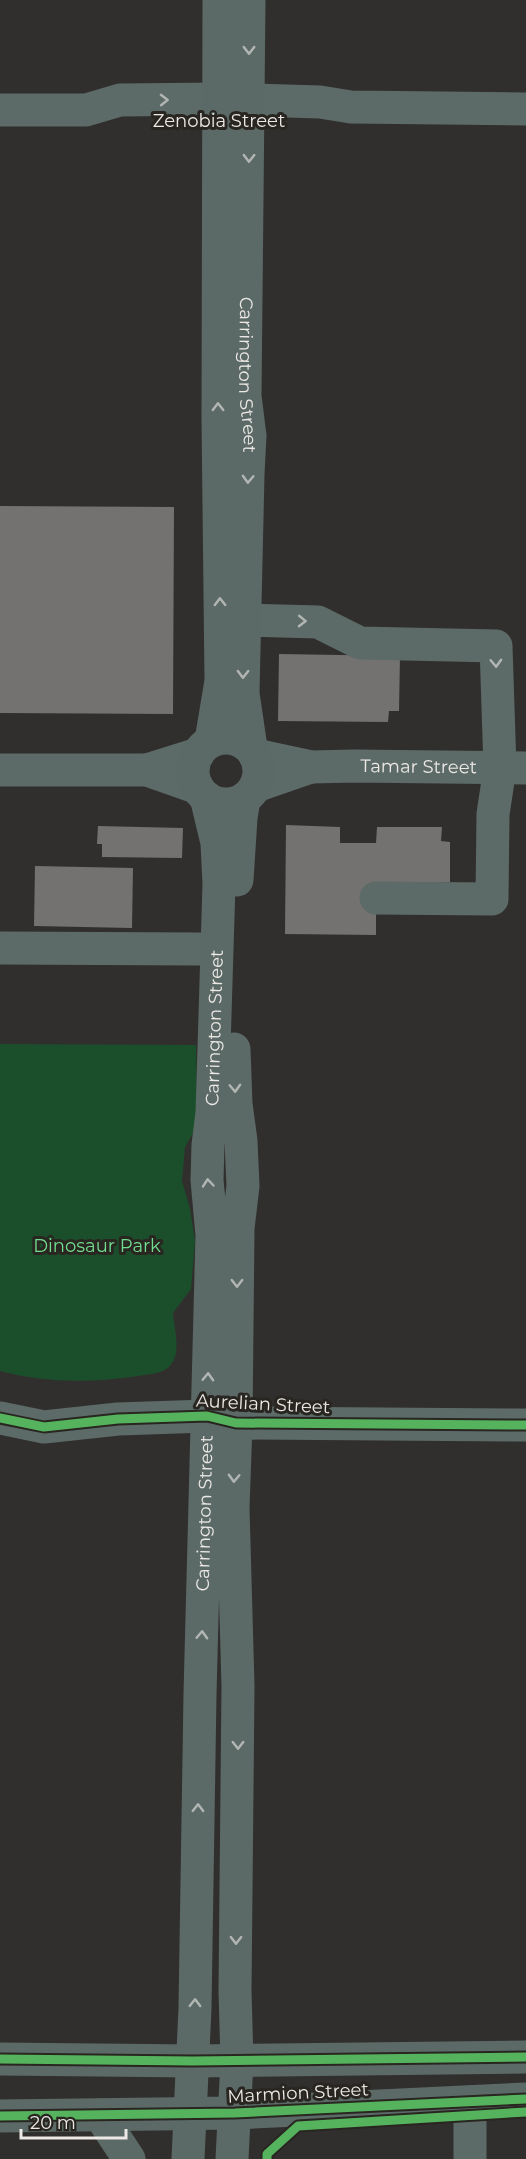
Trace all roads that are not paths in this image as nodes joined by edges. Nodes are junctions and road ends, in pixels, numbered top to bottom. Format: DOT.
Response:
graph roads {
  1 [pos="219,0"];
  2 [pos="249,0"];
  3 [pos="526,109"];
  4 [pos="0,110"];
  5 [pos="234,111"];
  6 [pos="244,620"];
  7 [pos="204,747"];
  8 [pos="513,768"];
  9 [pos="0,770"];
  10 [pos="147,770"];
  11 [pos="251,772"];
  12 [pos="202,793"];
  13 [pos="376,898"];
  14 [pos="0,948"];
  15 [pos="199,949"];
  16 [pos="0,1418"];
  17 [pos="222,1419"];
  18 [pos="526,1425"];
  19 [pos="526,2057"];
  20 [pos="0,2059"];
  21 [pos="194,2061"];
  22 [pos="237,2061"];
  23 [pos="526,2099"];
  24 [pos="470,2102"];
  25 [pos="191,2113"];
  26 [pos="235,2113"];
  27 [pos="100,2115"];
  28 [pos="0,2116"];
  29 [pos="129,2159"];
  30 [pos="188,2159"];
  31 [pos="232,2159"];
  32 [pos="470,2159"];
  1 -- 5 [label="main road, Carrington Street"];
  2 -- 5 [label="main road, Carrington Street, one-way"];
  3 -- 5 [label="street, Zenobia Street"];
  4 -- 5 [label="street, Zenobia Street"];
  5 -- 6 [label="main road, Carrington Street, one-way"];
  7 -- 5 [label="main road, Carrington Street, one-way"];
  6 -- 8 [label="street, one-way"];
  6 -- 11 [label="main road, Carrington Street, one-way"];
  7 -- 10 [label="street"];
  7 -- 11 [label="main road"];
  7 -- 12 [label="main road"];
  8 -- 11 [label="street, Tamar Street"];
  8 -- 13 [label="street"];
  9 -- 10 [label="street"];
  10 -- 12 [label="street"];
  11 -- 12 [label="main road"];
  11 -- 17 [label="main road, Carrington Street, one-way"];
  17 -- 12 [label="main road, Carrington Street, one-way"];
  14 -- 15 [label="street"];
  16 -- 17 [label="street, Aurelian Street"];
  17 -- 18 [label="street, Aurelian Street"];
  21 -- 17 [label="main road, Carrington Street, one-way"];
  17 -- 22 [label="main road, Carrington Street, one-way"];
  19 -- 22 [label="main road, Marmion Street"];
  20 -- 21 [label="main road, Marmion Street"];
  21 -- 22 [label="main road, Marmion Street"];
  21 -- 25 [label="main road, Carrington Street"];
  22 -- 26 [label="main road, Carrington Street"];
  23 -- 24 [label="main road, Marmion Street"];
  24 -- 26 [label="main road, Marmion Street"];
  24 -- 32 [label="street"];
  25 -- 26 [label="main road, Marmion Street"];
  25 -- 27 [label="main road, Marmion Street"];
  25 -- 30 [label="main road, Carrington Street"];
  26 -- 31 [label="main road, Carrington Street"];
  27 -- 28 [label="main road, Marmion Street"];
  27 -- 29 [label="main road"];
}
